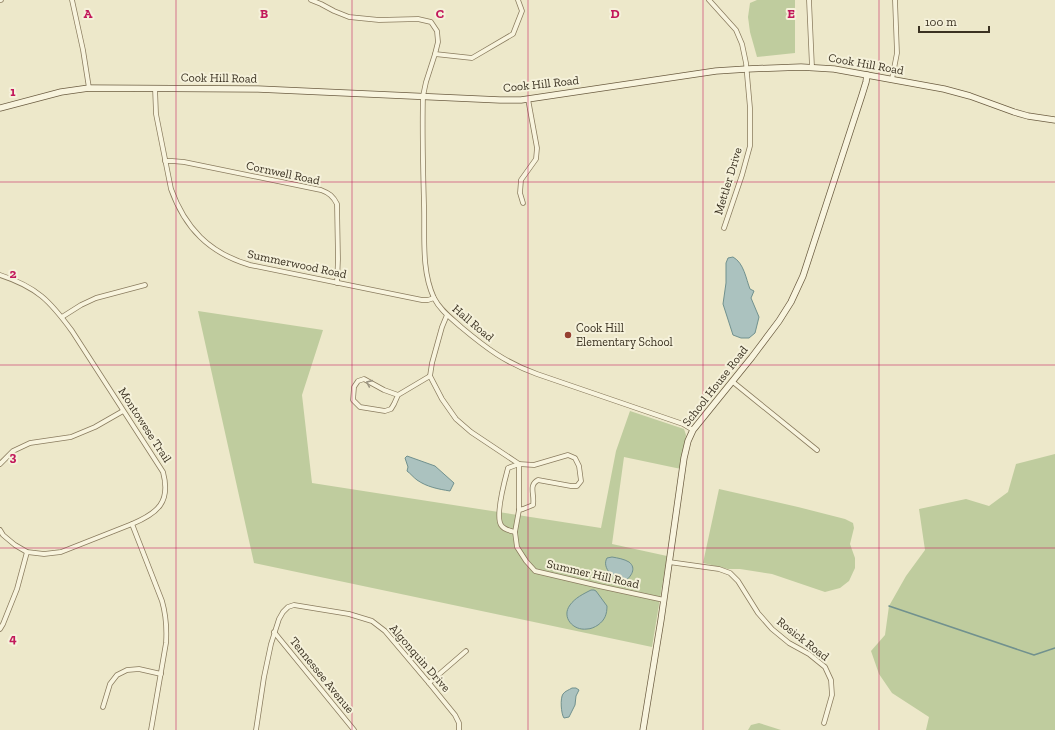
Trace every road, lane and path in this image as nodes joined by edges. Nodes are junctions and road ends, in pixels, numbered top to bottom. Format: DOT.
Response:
graph roads {
  1 [pos="72,0"];
  2 [pos="311,0"];
  3 [pos="518,0"];
  4 [pos="709,0"];
  5 [pos="809,0"];
  6 [pos="895,0"];
  7 [pos="435,54"];
  8 [pos="812,67"];
  9 [pos="747,69"];
  10 [pos="867,75"];
  11 [pos="892,79"];
  12 [pos="89,88"];
  13 [pos="155,88"];
  14 [pos="423,96"];
  15 [pos="528,99"];
  16 [pos="0,108"];
  17 [pos="1055,120"];
  18 [pos="165,162"];
  19 [pos="523,203"];
  20 [pos="724,228"];
  21 [pos="0,275"];
  22 [pos="337,283"];
  23 [pos="145,284"];
  24 [pos="434,298"];
  25 [pos="447,315"];
  26 [pos="62,317"];
  27 [pos="430,376"];
  28 [pos="732,382"];
  29 [pos="398,395"];
  30 [pos="123,411"];
  31 [pos="693,430"];
  32 [pos="817,450"];
  33 [pos="0,464"];
  34 [pos="519,464"];
  35 [pos="519,510"];
  36 [pos="132,524"];
  37 [pos="0,530"];
  38 [pos="515,532"];
  39 [pos="27,552"];
  40 [pos="669,562"];
  41 [pos="664,600"];
  42 [pos="0,629"];
  43 [pos="274,632"];
  44 [pos="466,651"];
  45 [pos="161,674"];
  46 [pos="429,683"];
  47 [pos="103,707"];
  48 [pos="824,723"];
  49 [pos="151,730"];
  50 [pos="256,730"];
  51 [pos="354,730"];
  52 [pos="459,730"];
  53 [pos="643,730"];
  1 -- 12 [label="street"];
  2 -- 7 [label="street, Hall Road"];
  3 -- 7 [label="street"];
  4 -- 9 [label="street, Mettler Drive"];
  5 -- 8 [label="street"];
  6 -- 11 [label="street"];
  7 -- 14 [label="street, Hall Road"];
  8 -- 9 [label="street, Cook Hill Road"];
  8 -- 10 [label="street, Cook Hill Road"];
  9 -- 15 [label="street, Cook Hill Road"];
  9 -- 20 [label="street, Mettler Drive"];
  10 -- 11 [label="street, Cook Hill Road"];
  10 -- 28 [label="street, School House Road"];
  11 -- 17 [label="street, Cook Hill Road"];
  12 -- 13 [label="street, Cook Hill Road"];
  12 -- 16 [label="street, Cook Hill Road"];
  13 -- 14 [label="street, Cook Hill Road"];
  13 -- 18 [label="street, Summerwood Road"];
  14 -- 15 [label="street, Cook Hill Road"];
  14 -- 24 [label="street, Hall Road"];
  15 -- 19 [label="street"];
  18 -- 22 [label="street, Summerwood Road"];
  18 -- 22 [label="street, Cornwell Road"];
  21 -- 26 [label="street, Montowese Trail"];
  22 -- 24 [label="street, Summerwood Road"];
  23 -- 26 [label="street"];
  24 -- 25 [label="street, Hall Road"];
  25 -- 27 [label="street"];
  25 -- 31 [label="street, Hall Road"];
  26 -- 30 [label="street, Montowese Trail"];
  27 -- 29 [label="street"];
  27 -- 34 [label="street"];
  28 -- 31 [label="street, School House Road"];
  28 -- 32 [label="street"];
  29 -- 29 [label="street, one-way"];
  30 -- 33 [label="street"];
  30 -- 36 [label="street, Montowese Trail"];
  31 -- 40 [label="street, School House Road"];
  34 -- 35 [label="street, Summer Hill Road"];
  34 -- 35 [label="street"];
  34 -- 38 [label="street"];
  35 -- 38 [label="street, Summer Hill Road"];
  36 -- 39 [label="street, Montowese Trail"];
  36 -- 45 [label="street"];
  37 -- 39 [label="street"];
  38 -- 41 [label="street, Summer Hill Road"];
  39 -- 42 [label="street"];
  40 -- 41 [label="street, School House Road"];
  40 -- 48 [label="street, Rosick Road"];
  41 -- 53 [label="street, School House Road"];
  43 -- 46 [label="street, Algonquin Drive"];
  43 -- 50 [label="street, Algonquin Drive"];
  43 -- 51 [label="street, Tennessee Avenue"];
  44 -- 46 [label="street"];
  45 -- 47 [label="street"];
  45 -- 49 [label="street"];
  46 -- 52 [label="street, Algonquin Drive"];
}
